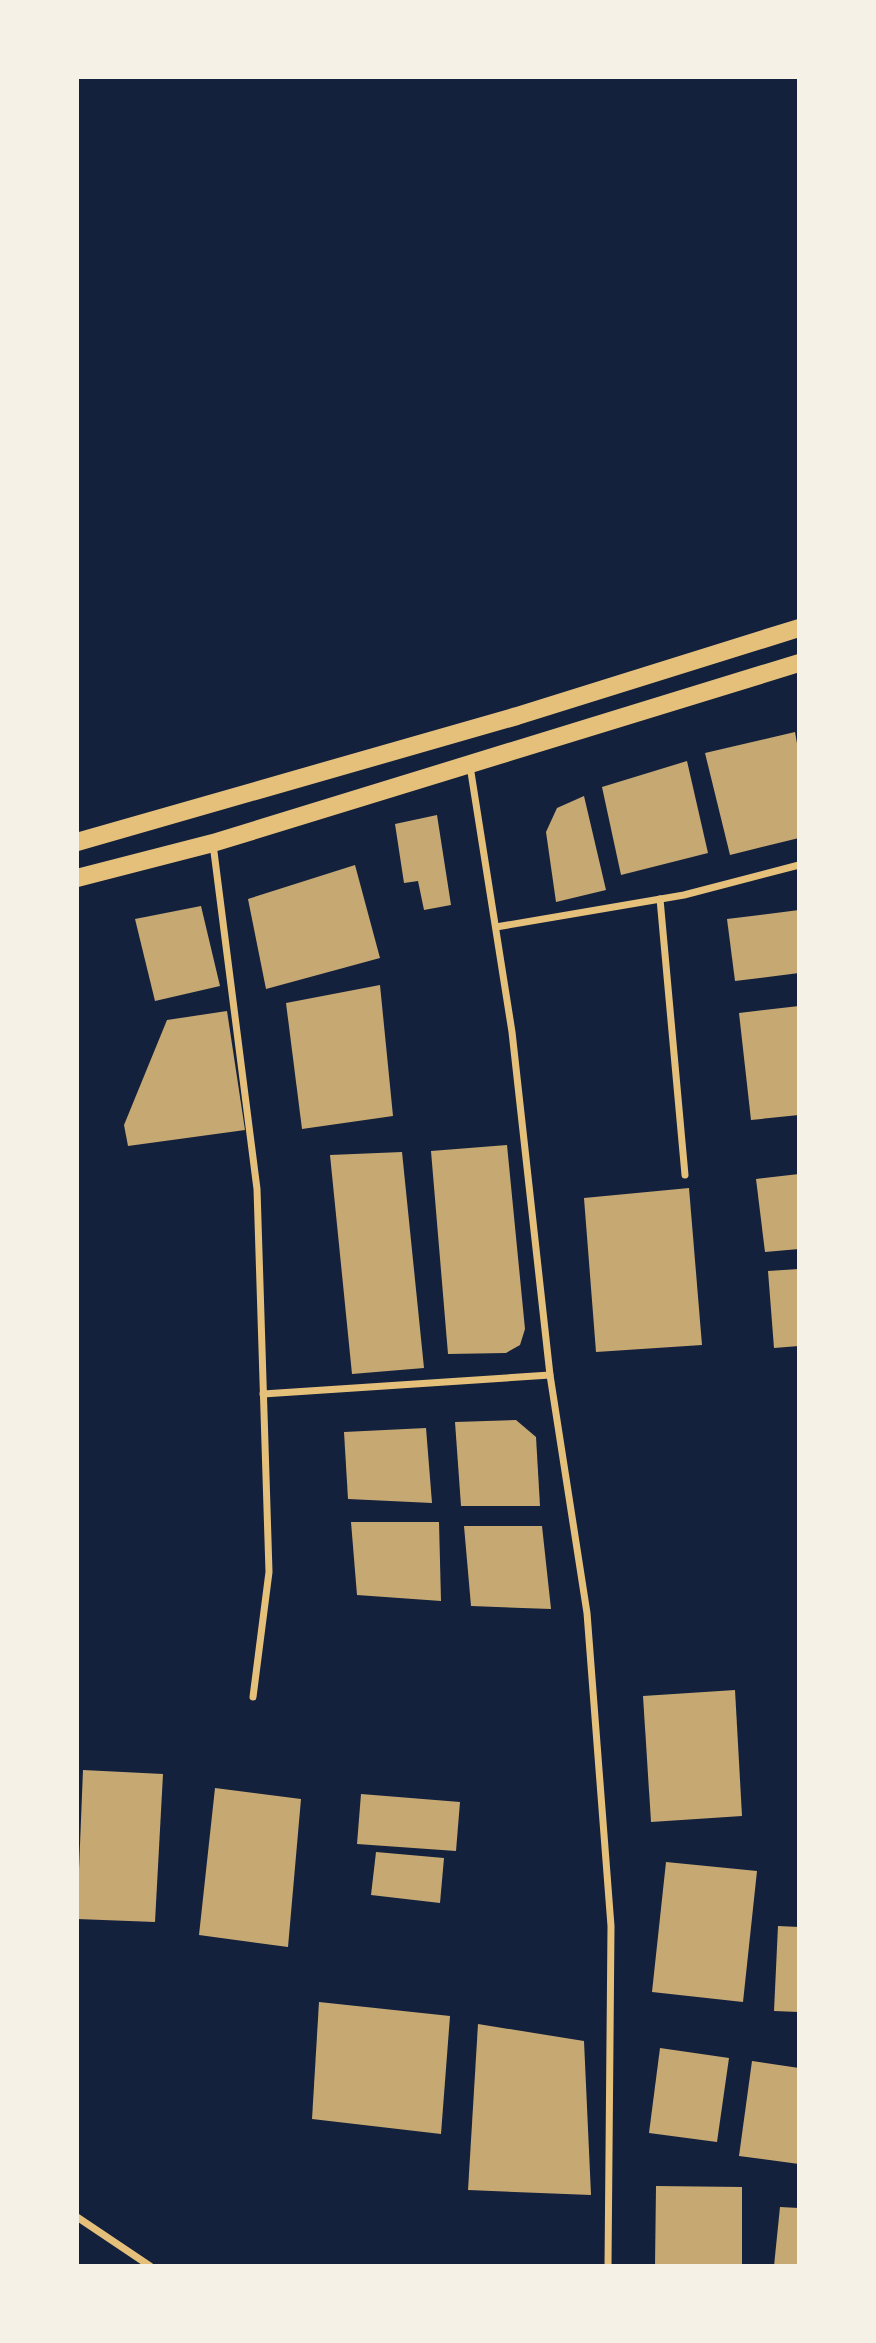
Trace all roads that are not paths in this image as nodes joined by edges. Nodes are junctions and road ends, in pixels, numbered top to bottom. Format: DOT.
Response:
graph roads {
  1 [pos="799,628"];
  2 [pos="799,663"];
  3 [pos="470,766"];
  4 [pos="77,842"];
  5 [pos="213,843"];
  6 [pos="799,865"];
  7 [pos="77,878"];
  8 [pos="660,899"];
  9 [pos="496,927"];
  10 [pos="685,1175"];
  11 [pos="550,1376"];
  12 [pos="263,1394"];
  13 [pos="253,1697"];
  14 [pos="77,2217"];
  15 [pos="150,2266"];
  16 [pos="608,2266"];
  1 -- 4 [label="main road"];
  2 -- 3 [label="main road"];
  3 -- 5 [label="main road"];
  3 -- 9 [label="street"];
  5 -- 7 [label="main road"];
  5 -- 12 [label="street"];
  6 -- 8 [label="street"];
  8 -- 9 [label="street"];
  8 -- 10 [label="street"];
  9 -- 11 [label="street"];
  11 -- 12 [label="street"];
  11 -- 16 [label="street"];
  12 -- 13 [label="street"];
  14 -- 15 [label="street"];
}
